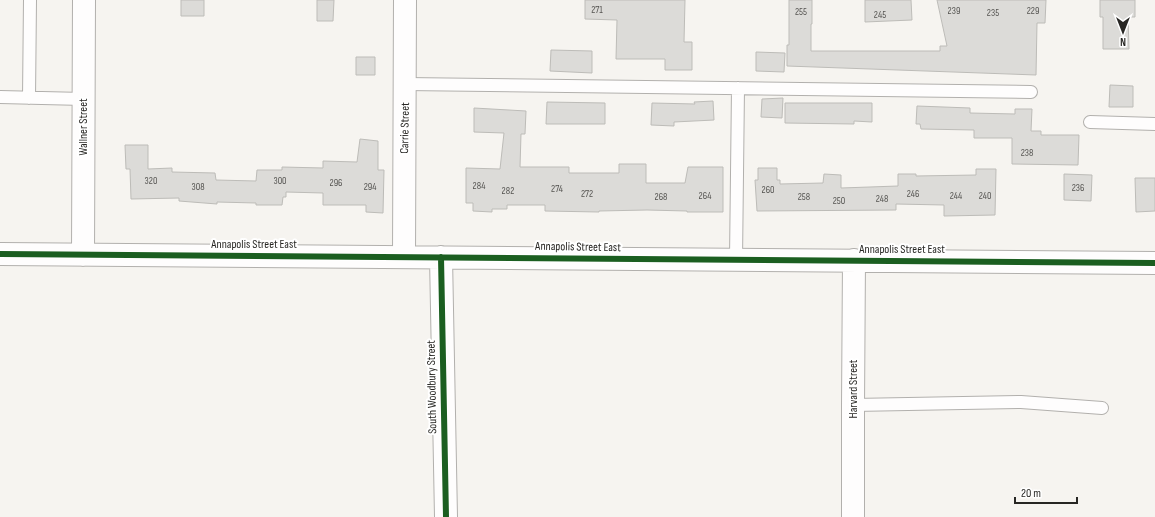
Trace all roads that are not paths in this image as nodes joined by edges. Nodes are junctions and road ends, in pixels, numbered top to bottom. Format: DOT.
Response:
graph roads {
  1 [pos="30,0"];
  2 [pos="84,0"];
  3 [pos="405,0"];
  4 [pos="405,84"];
  5 [pos="738,88"];
  6 [pos="1031,92"];
  7 [pos="0,97"];
  8 [pos="29,98"];
  9 [pos="84,99"];
  10 [pos="1090,122"];
  11 [pos="1155,124"];
  12 [pos="0,254"];
  13 [pos="83,254"];
  14 [pos="404,256"];
  15 [pos="441,257"];
  16 [pos="736,260"];
  17 [pos="854,260"];
  18 [pos="1155,263"];
  19 [pos="852,405"];
  20 [pos="1102,408"];
  21 [pos="446,517"];
  22 [pos="853,517"];
  1 -- 8 [label="lane"];
  2 -- 9 [label="street, Wallner Street"];
  3 -- 4 [label="street, Carrie Street"];
  4 -- 5 [label="lane"];
  4 -- 14 [label="street, Carrie Street"];
  5 -- 6 [label="lane"];
  5 -- 16 [label="lane"];
  7 -- 8 [label="lane"];
  8 -- 9 [label="lane"];
  9 -- 13 [label="street, Wallner Street"];
  10 -- 11 [label="lane"];
  12 -- 13 [label="street, Annapolis Street East"];
  13 -- 14 [label="street, Annapolis Street East"];
  14 -- 15 [label="street, Annapolis Street East"];
  15 -- 16 [label="street, Annapolis Street East"];
  15 -- 21 [label="street, South Woodbury Street"];
  16 -- 17 [label="street, Annapolis Street East"];
  17 -- 18 [label="street, Annapolis Street East"];
  17 -- 19 [label="street, Harvard Street"];
  19 -- 20 [label="lane"];
  19 -- 22 [label="street, Harvard Street"];
}
